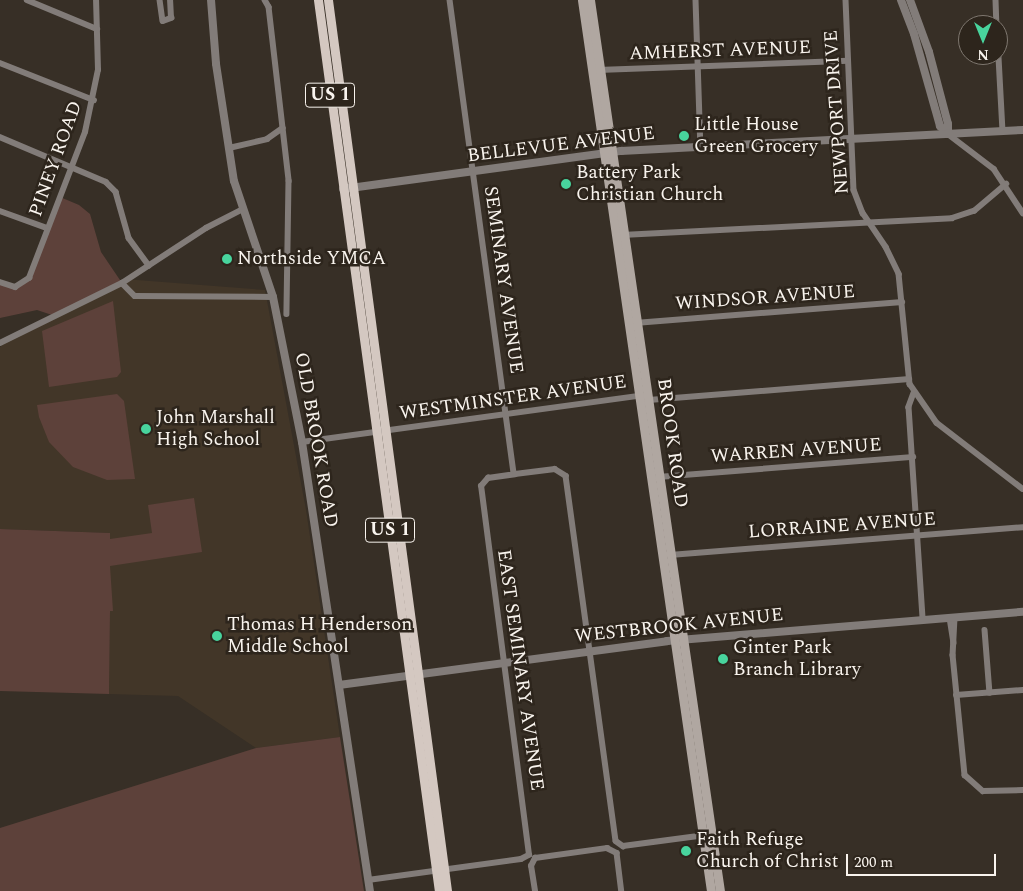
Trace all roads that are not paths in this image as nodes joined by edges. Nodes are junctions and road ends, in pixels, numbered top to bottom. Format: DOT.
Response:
graph roads {
  1 [pos="27,0"];
  2 [pos="96,0"];
  3 [pos="160,0"];
  4 [pos="170,0"];
  5 [pos="211,0"];
  6 [pos="265,0"];
  7 [pos="318,0"];
  8 [pos="328,0"];
  9 [pos="450,0"];
  10 [pos="582,0"];
  11 [pos="590,0"];
  12 [pos="696,0"];
  13 [pos="846,0"];
  14 [pos="901,0"];
  15 [pos="910,0"];
  16 [pos="996,0"];
  17 [pos="269,3"];
  18 [pos="997,15"];
  19 [pos="97,28"];
  20 [pos="848,61"];
  21 [pos="0,63"];
  22 [pos="999,65"];
  23 [pos="699,66"];
  24 [pos="597,70"];
  25 [pos="94,100"];
  26 [pos="283,128"];
  27 [pos="1003,130"];
  28 [pos="1023,130"];
  29 [pos="948,134"];
  30 [pos="0,138"];
  31 [pos="851,138"];
  32 [pos="701,147"];
  33 [pos="229,148"];
  34 [pos="609,152"];
  35 [pos="72,166"];
  36 [pos="473,172"];
  37 [pos="1006,184"];
  38 [pos="353,188"];
  39 [pos="343,189"];
  40 [pos="243,209"];
  41 [pos="0,211"];
  42 [pos="1023,213"];
  43 [pos="869,222"];
  44 [pos="47,228"];
  45 [pos="621,235"];
  46 [pos="149,266"];
  47 [pos="0,282"];
  48 [pos="122,283"];
  49 [pos="273,297"];
  50 [pos="902,302"];
  51 [pos="287,314"];
  52 [pos="634,324"];
  53 [pos="0,343"];
  54 [pos="909,380"];
  55 [pos="914,393"];
  56 [pos="640,396"];
  57 [pos="649,400"];
  58 [pos="506,414"];
  59 [pos="381,431"];
  60 [pos="302,442"];
  61 [pos="912,457"];
  62 [pos="514,474"];
  63 [pos="656,477"];
  64 [pos="1023,489"];
  65 [pos="1023,527"];
  66 [pos="918,535"];
  67 [pos="667,555"];
  68 [pos="1023,612"];
  69 [pos="952,618"];
  70 [pos="923,620"];
  71 [pos="984,630"];
  72 [pos="680,640"];
  73 [pos="589,651"];
  74 [pos="504,663"];
  75 [pos="414,675"];
  76 [pos="339,685"];
  77 [pos="1023,690"];
  78 [pos="990,693"];
  79 [pos="956,695"];
  80 [pos="1023,790"];
  81 [pos="708,834"];
  82 [pos="617,847"];
  83 [pos="531,858"];
  84 [pos="440,870"];
  85 [pos="368,880"];
  86 [pos="370,891"];
  87 [pos="439,891"];
  88 [pos="447,891"];
  89 [pos="535,891"];
  90 [pos="622,891"];
  91 [pos="711,891"];
  92 [pos="720,891"];
  1 -- 19 [label="street"];
  2 -- 19 [label="street, PINEY ROAD"];
  3 -- 4 [label="street"];
  5 -- 33 [label="street, OLD BROOK ROAD"];
  6 -- 17 [label="street"];
  7 -- 39 [label="main road, US 1"];
  8 -- 38 [label="main road, US 1"];
  9 -- 36 [label="street, SEMINARY AVENUE"];
  10 -- 24 [label="main road, BROOK ROAD"];
  11 -- 24 [label="main road, BROOK ROAD"];
  12 -- 23 [label="street"];
  13 -- 20 [label="street, NEWPORT DRIVE"];
  14 -- 29 [label="street"];
  15 -- 29 [label="street"];
  16 -- 18 [label="street"];
  17 -- 26 [label="street"];
  19 -- 25 [label="street, PINEY ROAD"];
  20 -- 23 [label="street, AMHERST AVENUE"];
  20 -- 31 [label="street, NEWPORT DRIVE"];
  21 -- 25 [label="street"];
  22 -- 27 [label="street"];
  23 -- 24 [label="street, AMHERST AVENUE"];
  23 -- 32 [label="street"];
  24 -- 34 [label="main road, BROOK ROAD"];
  25 -- 35 [label="street, PINEY ROAD"];
  26 -- 33 [label="street"];
  26 -- 51 [label="street"];
  27 -- 28 [label="street, BELLEVUE AVENUE"];
  27 -- 29 [label="street, BELLEVUE AVENUE"];
  29 -- 31 [label="street, BELLEVUE AVENUE"];
  29 -- 37 [label="street"];
  30 -- 35 [label="street"];
  31 -- 32 [label="street, BELLEVUE AVENUE"];
  31 -- 43 [label="street, NEWPORT DRIVE"];
  32 -- 34 [label="street, BELLEVUE AVENUE"];
  33 -- 40 [label="street, OLD BROOK ROAD"];
  34 -- 36 [label="street, BELLEVUE AVENUE"];
  34 -- 45 [label="main road, BROOK ROAD"];
  35 -- 44 [label="street, PINEY ROAD"];
  35 -- 46 [label="street"];
  36 -- 38 [label="street, BELLEVUE AVENUE"];
  36 -- 58 [label="street, SEMINARY AVENUE"];
  37 -- 42 [label="street"];
  37 -- 43 [label="street"];
  38 -- 39 [label="street, BELLEVUE AVENUE"];
  38 -- 59 [label="main road, US 1"];
  39 -- 59 [label="main road, US 1"];
  40 -- 46 [label="street"];
  40 -- 49 [label="street, OLD BROOK ROAD"];
  41 -- 44 [label="street"];
  43 -- 45 [label="street"];
  43 -- 50 [label="street, NEWPORT DRIVE"];
  44 -- 47 [label="street, PINEY ROAD"];
  45 -- 52 [label="main road, BROOK ROAD"];
  46 -- 48 [label="street"];
  48 -- 49 [label="street"];
  48 -- 53 [label="street"];
  49 -- 60 [label="street, OLD BROOK ROAD"];
  50 -- 52 [label="street, WINDSOR AVENUE"];
  50 -- 54 [label="street, NEWPORT DRIVE"];
  52 -- 56 [label="main road, BROOK ROAD"];
  52 -- 57 [label="main road, BROOK ROAD"];
  54 -- 55 [label="street, NEWPORT DRIVE"];
  54 -- 57 [label="street, WESTMINSTER AVENUE"];
  55 -- 61 [label="street"];
  55 -- 64 [label="street, NEWPORT DRIVE"];
  56 -- 57 [label="street, WESTMINSTER AVENUE"];
  56 -- 58 [label="street, WESTMINSTER AVENUE"];
  56 -- 63 [label="main road, BROOK ROAD"];
  57 -- 63 [label="main road, BROOK ROAD"];
  58 -- 59 [label="street, WESTMINSTER AVENUE"];
  58 -- 62 [label="street, SEMINARY AVENUE"];
  59 -- 60 [label="street, WESTMINSTER AVENUE"];
  59 -- 75 [label="main road, US 1"];
  60 -- 76 [label="street, OLD BROOK ROAD"];
  61 -- 63 [label="street, WARREN AVENUE"];
  61 -- 66 [label="street"];
  62 -- 73 [label="street"];
  62 -- 74 [label="street, EAST SEMINARY AVENUE"];
  63 -- 67 [label="main road, BROOK ROAD"];
  65 -- 66 [label="street, LORRAINE AVENUE"];
  66 -- 67 [label="street, LORRAINE AVENUE"];
  66 -- 70 [label="street"];
  67 -- 72 [label="main road, BROOK ROAD"];
  68 -- 69 [label="street, WESTBROOK AVENUE"];
  69 -- 70 [label="street, WESTBROOK AVENUE"];
  69 -- 79 [label="street"];
  70 -- 72 [label="street, WESTBROOK AVENUE"];
  71 -- 78 [label="street"];
  72 -- 73 [label="street, WESTBROOK AVENUE"];
  72 -- 81 [label="main road, BROOK ROAD"];
  73 -- 74 [label="street, WESTBROOK AVENUE"];
  73 -- 82 [label="street"];
  74 -- 75 [label="street, WESTBROOK AVENUE"];
  74 -- 83 [label="street, EAST SEMINARY AVENUE"];
  75 -- 76 [label="street, WESTBROOK AVENUE"];
  75 -- 84 [label="main road, US 1"];
  76 -- 85 [label="street, OLD BROOK ROAD"];
  77 -- 78 [label="street"];
  78 -- 79 [label="street"];
  79 -- 80 [label="street"];
  81 -- 82 [label="street"];
  81 -- 91 [label="main road, BROOK ROAD"];
  81 -- 92 [label="main road, BROOK ROAD"];
  82 -- 83 [label="street"];
  82 -- 90 [label="street"];
  83 -- 84 [label="street"];
  83 -- 89 [label="street, EAST SEMINARY AVENUE"];
  84 -- 85 [label="street"];
  84 -- 87 [label="main road, US 1"];
  84 -- 88 [label="main road, US 1"];
  85 -- 86 [label="street, OLD BROOK ROAD"];
}
